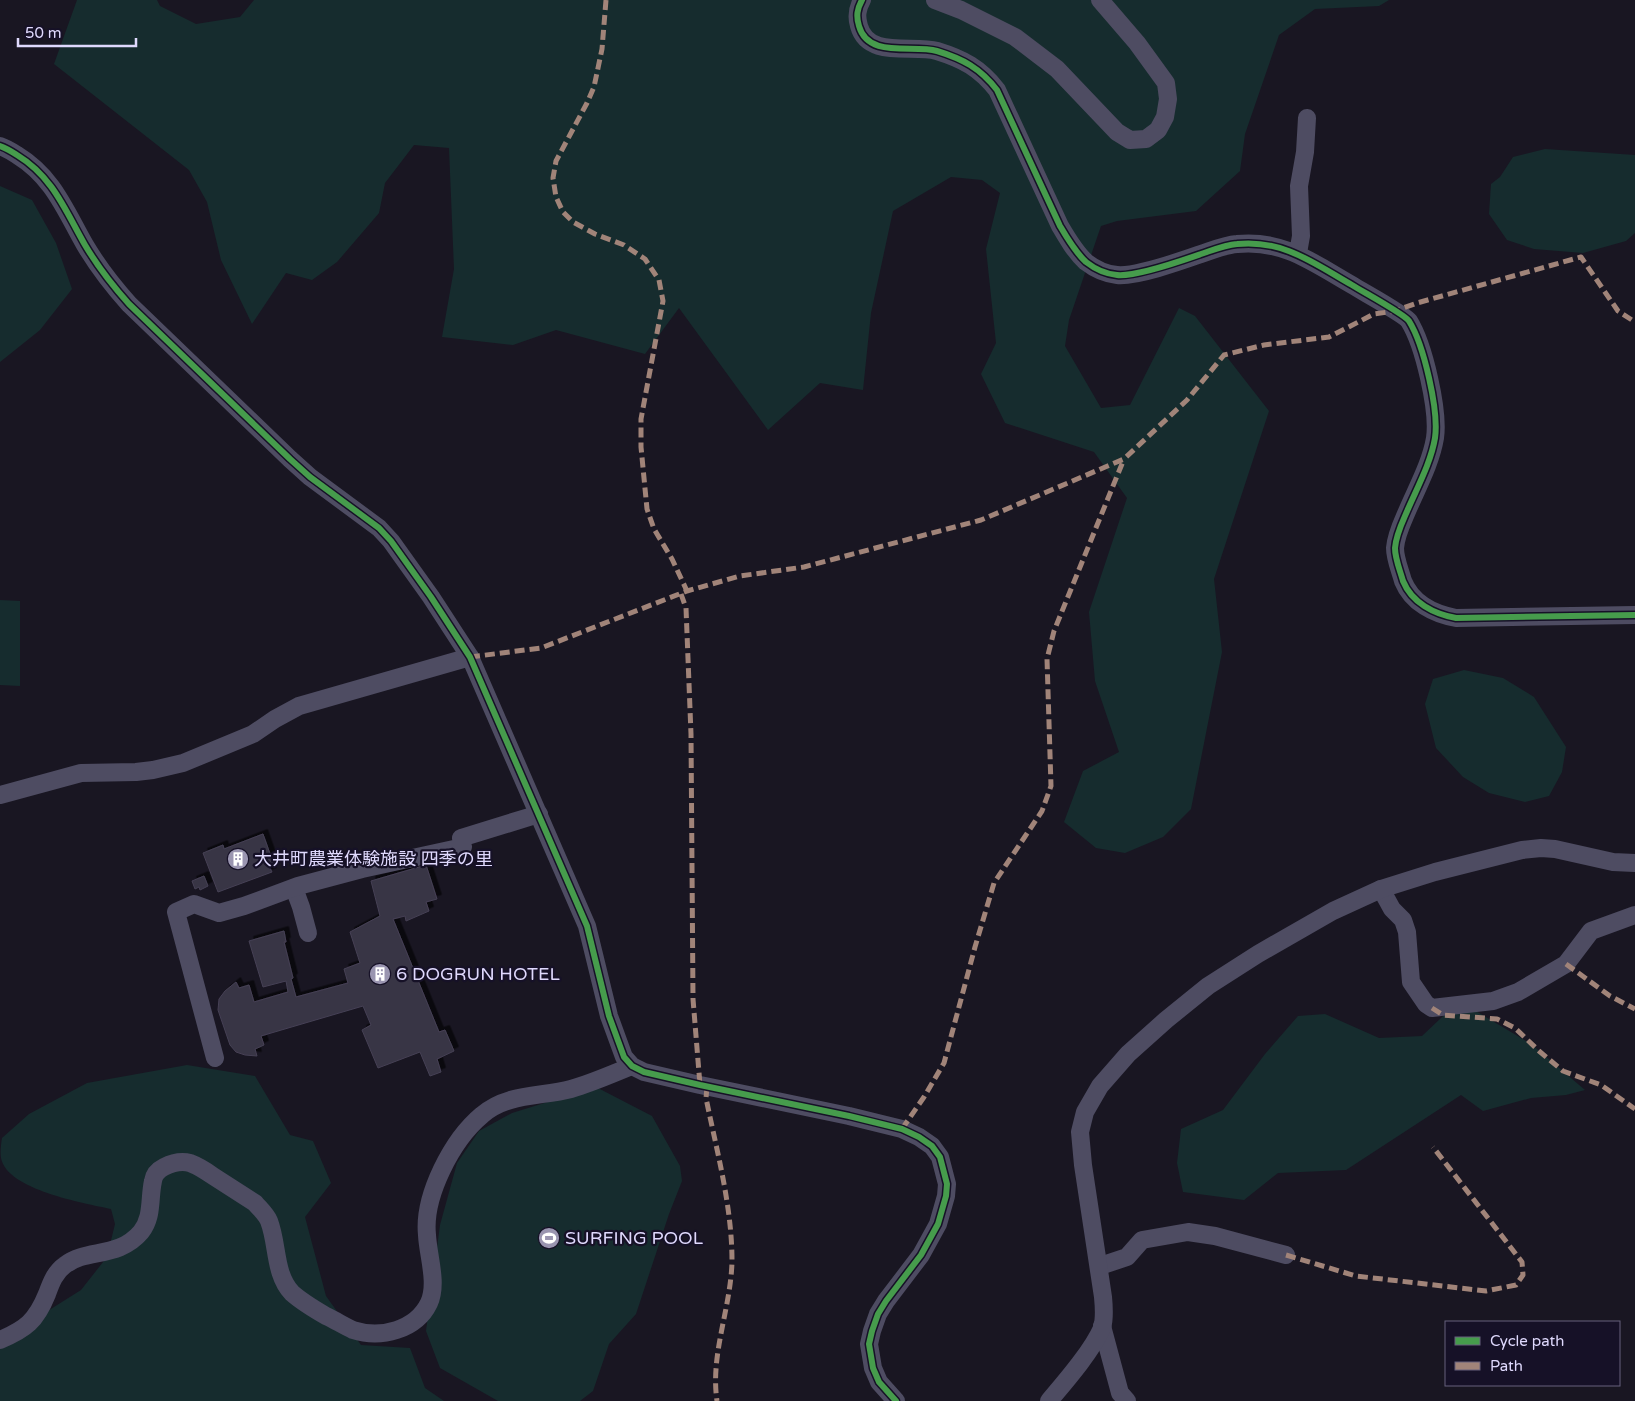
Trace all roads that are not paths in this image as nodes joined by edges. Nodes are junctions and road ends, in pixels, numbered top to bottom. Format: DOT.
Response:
graph roads {
  1 [pos="862,0"];
  2 [pos="935,0"];
  3 [pos="1100,0"];
  4 [pos="1307,118"];
  5 [pos="0,146"];
  6 [pos="1298,254"];
  7 [pos="1635,615"];
  8 [pos="470,657"];
  9 [pos="0,795"];
  10 [pos="539,814"];
  11 [pos="1635,863"];
  12 [pos="294,888"];
  13 [pos="1381,889"];
  14 [pos="1635,915"];
  15 [pos="308,933"];
  16 [pos="215,1058"];
  17 [pos="632,1066"];
  18 [pos="1286,1255"];
  19 [pos="1100,1266"];
  20 [pos="1102,1326"];
  21 [pos="0,1340"];
  22 [pos="896,1401"];
  23 [pos="1049,1401"];
  24 [pos="1127,1401"];
  1 -- 6 [label="street"];
  2 -- 3 [label="street"];
  4 -- 6 [label="street"];
  5 -- 8 [label="street"];
  6 -- 7 [label="street"];
  8 -- 9 [label="street"];
  8 -- 10 [label="street"];
  10 -- 12 [label="street"];
  10 -- 17 [label="street"];
  11 -- 13 [label="street"];
  12 -- 15 [label="street"];
  12 -- 16 [label="street"];
  13 -- 14 [label="street"];
  13 -- 19 [label="street"];
  17 -- 21 [label="street"];
  17 -- 22 [label="street"];
  18 -- 19 [label="street"];
  19 -- 20 [label="street"];
  20 -- 23 [label="street"];
  20 -- 24 [label="street"];
}
